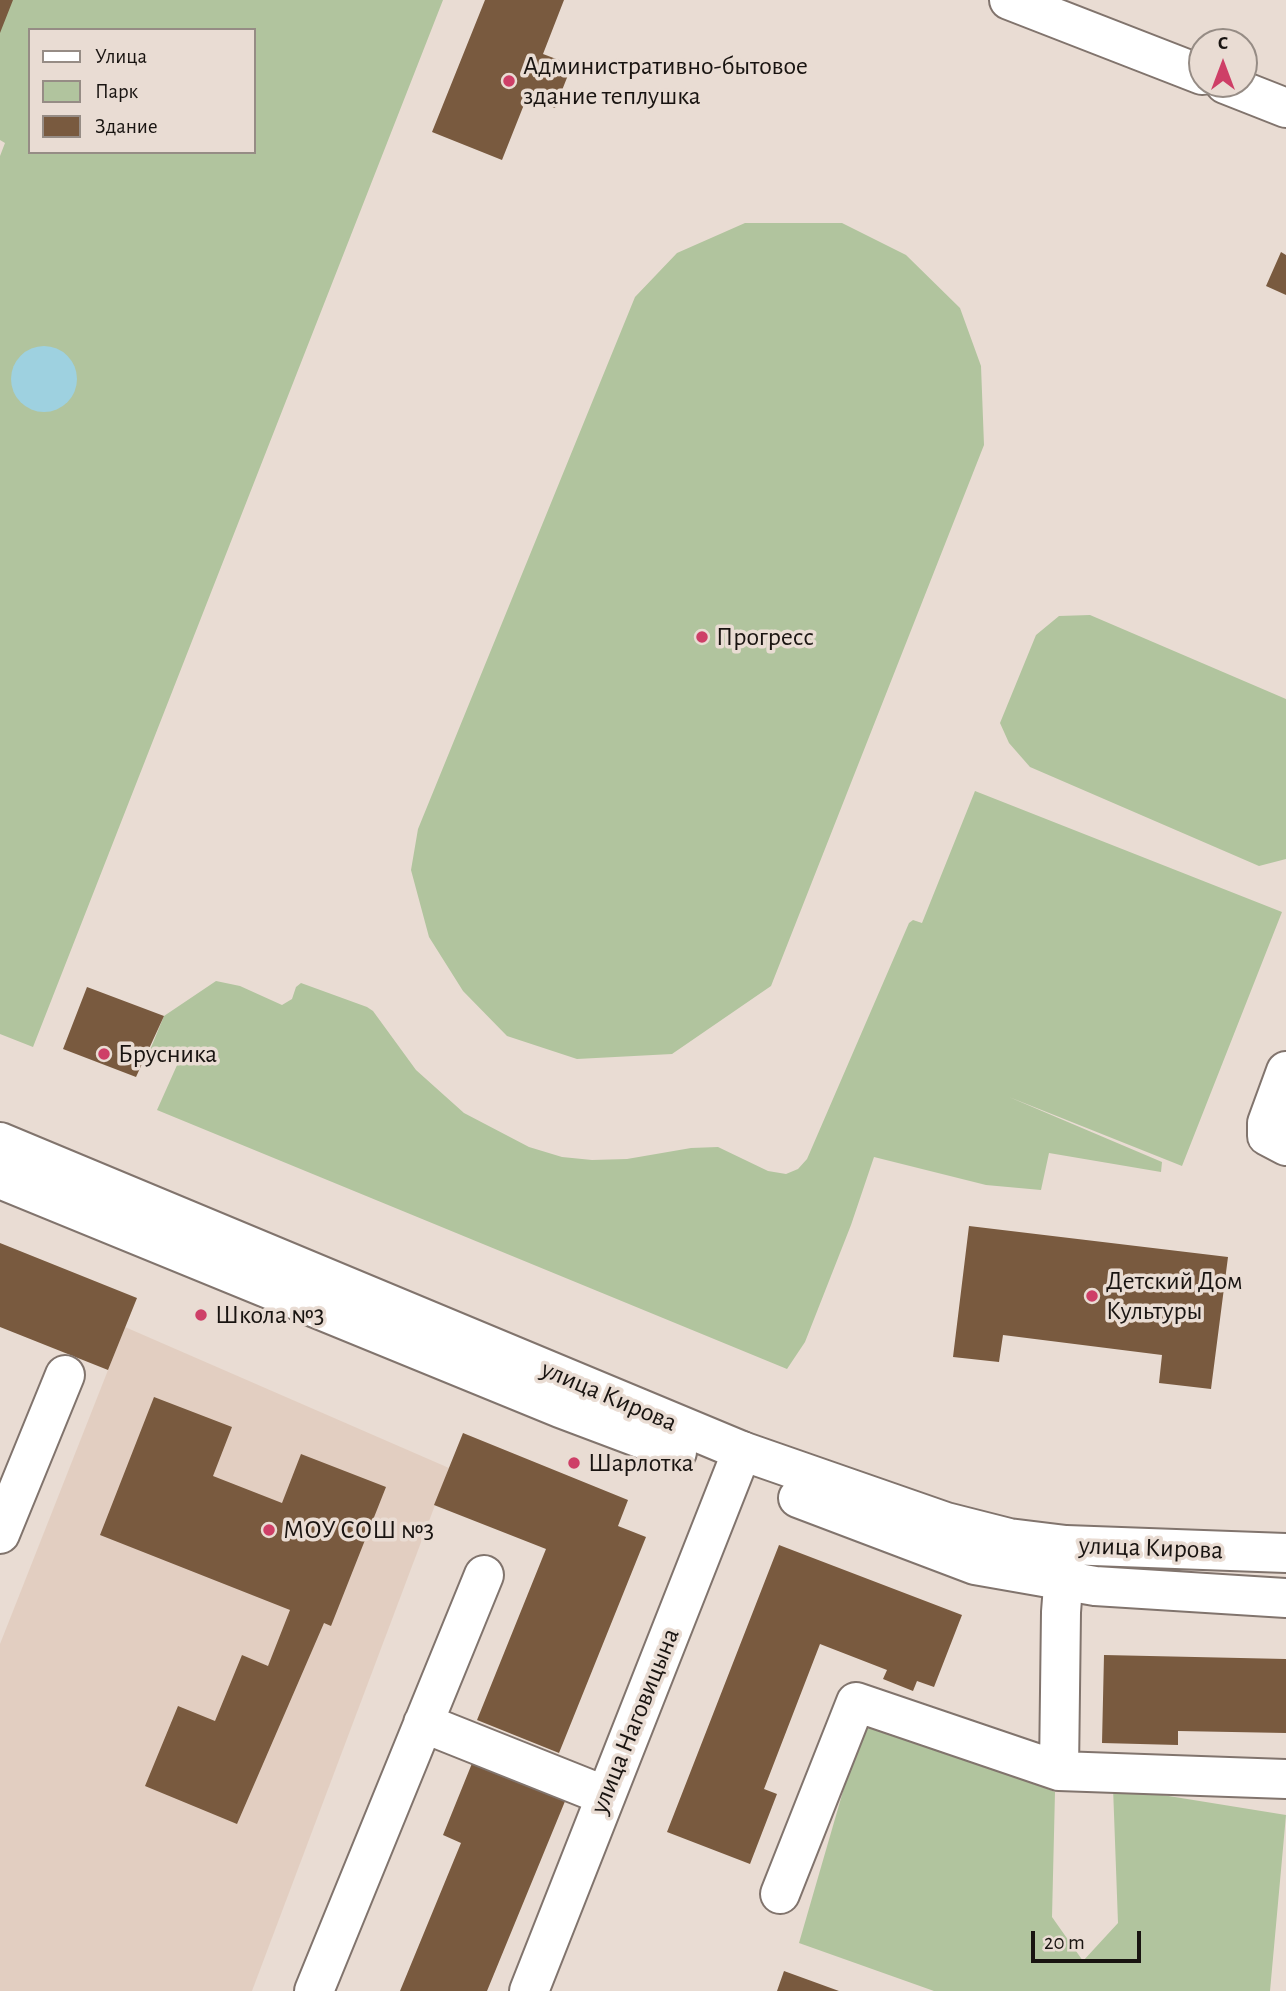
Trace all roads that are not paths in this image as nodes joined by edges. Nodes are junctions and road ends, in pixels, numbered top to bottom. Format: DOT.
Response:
graph roads {
  1 [pos="1009,0"];
  2 [pos="1188,70"];
  3 [pos="1258,97"];
  4 [pos="1286,108"];
  5 [pos="1286,1071"];
  6 [pos="0,1142"];
  7 [pos="1286,1146"];
  8 [pos="0,1180"];
  9 [pos="65,1375"];
  10 [pos="738,1462"];
  11 [pos="0,1534"];
  12 [pos="1286,1553"];
  13 [pos="1065,1562"];
  14 [pos="484,1575"];
  15 [pos="1286,1598"];
  16 [pos="424,1723"];
  17 [pos="1059,1771"];
  18 [pos="1286,1779"];
  19 [pos="606,1796"];
  20 [pos="780,1894"];
  21 [pos="314,1991"];
  22 [pos="529,1991"];
  1 -- 2 [label="main road"];
  3 -- 4 [label="main road"];
  5 -- 7 [label="main road"];
  6 -- 10 [label="main road, улица Кирова"];
  8 -- 10 [label="main road, улица Кирова"];
  9 -- 11 [label="main road"];
  10 -- 13 [label="main road, улица Кирова"];
  10 -- 19 [label="main road, улица Наговицына"];
  12 -- 13 [label="main road, улица Кирова"];
  13 -- 15 [label="main road, улица Кирова"];
  13 -- 17 [label="main road"];
  14 -- 16 [label="main road"];
  16 -- 19 [label="main road"];
  16 -- 21 [label="main road"];
  17 -- 18 [label="main road"];
  17 -- 20 [label="main road"];
  19 -- 22 [label="main road, улица Наговицына"];
}
